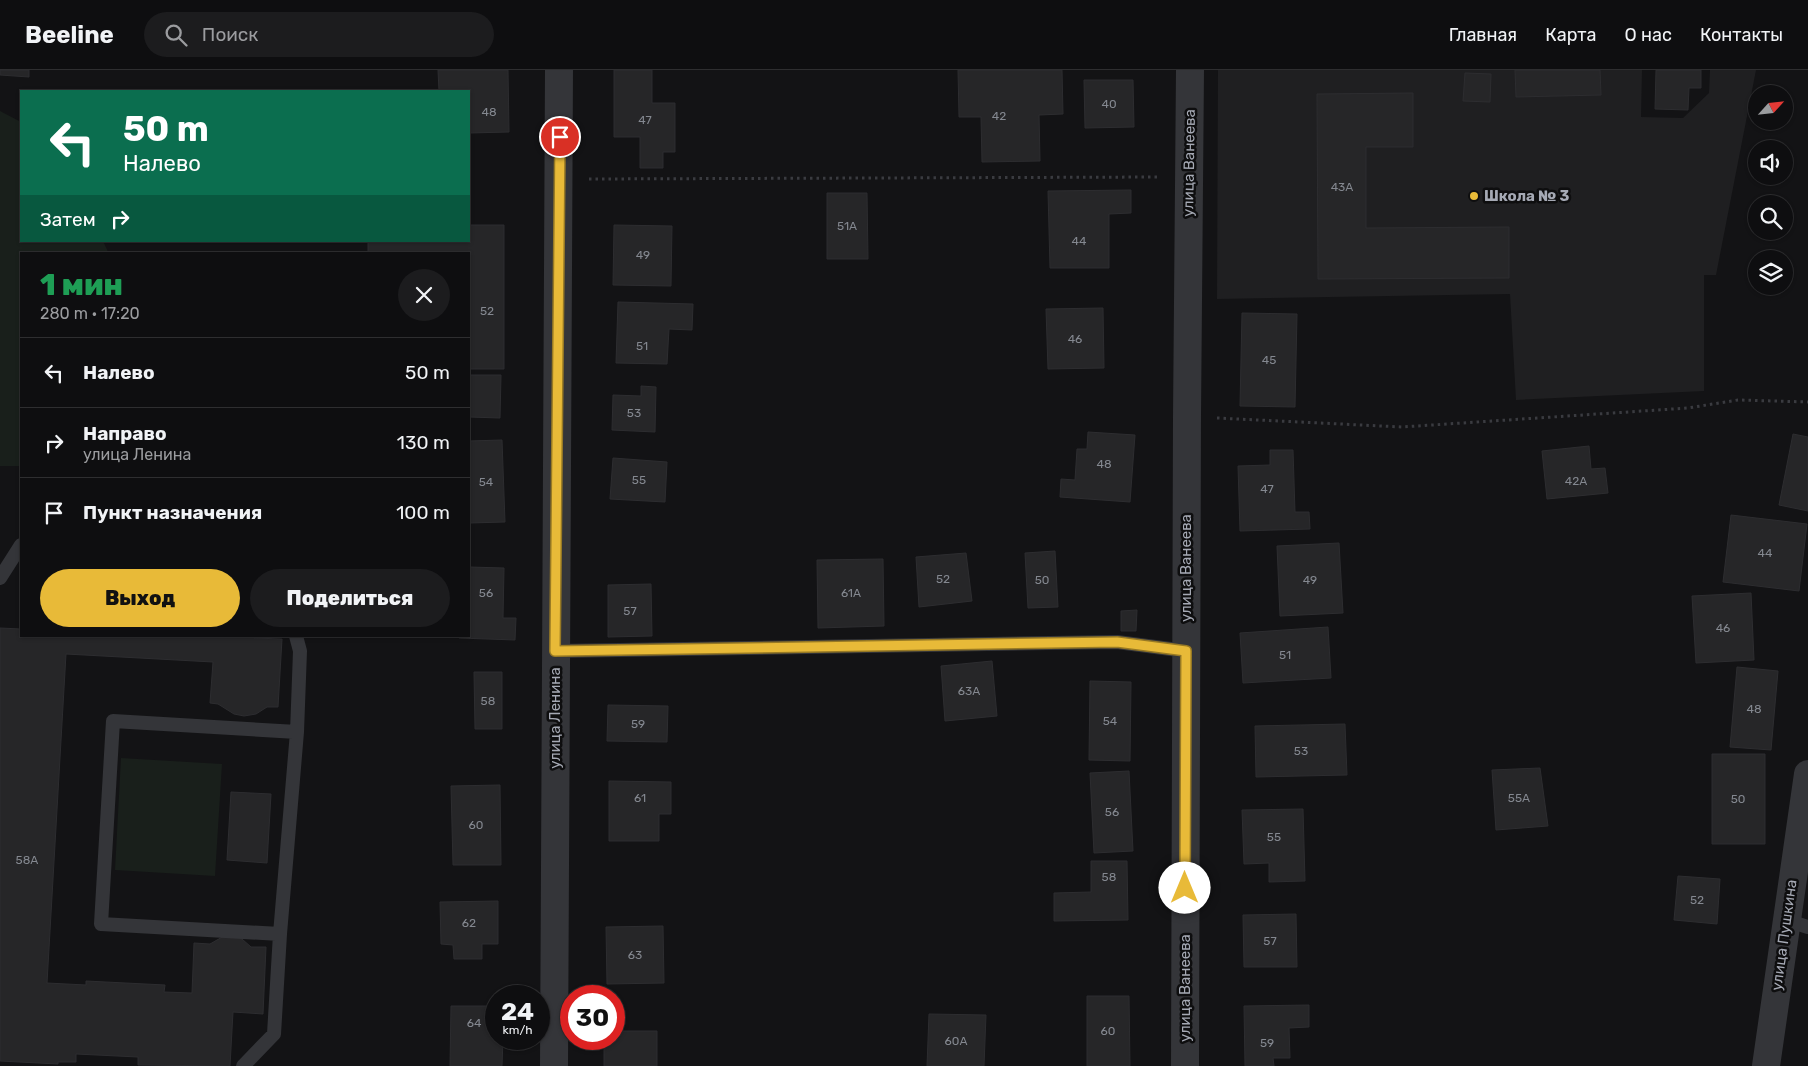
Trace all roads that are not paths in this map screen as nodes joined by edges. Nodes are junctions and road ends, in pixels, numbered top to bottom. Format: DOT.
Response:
graph roads {
  1 [pos="559,70"];
  2 [pos="1190,70"];
  3 [pos="20,547"];
  4 [pos="0,578"];
  5 [pos="296,637"];
  6 [pos="555,651"];
  7 [pos="1186,651"];
  8 [pos="297,732"];
  9 [pos="1808,774"];
  10 [pos="1797,924"];
  11 [pos="280,934"];
  12 [pos="243,1066"];
  13 [pos="554,1066"];
  14 [pos="1185,1066"];
  15 [pos="1766,1066"];
  1 -- 6 [label="street, улица Ленина"];
  2 -- 7 [label="street, улица Ванеева"];
  3 -- 4 [label="lane"];
  5 -- 8 [label="lane"];
  6 -- 7 [label="lane"];
  6 -- 13 [label="street, улица Ленина"];
  7 -- 14 [label="street, улица Ванеева"];
  8 -- 11 [label="lane"];
  8 -- 11 [label="lane"];
  9 -- 10 [label="street, улица Пушкина"];
  10 -- 15 [label="street, улица Пушкина"];
  11 -- 12 [label="lane"];
}
